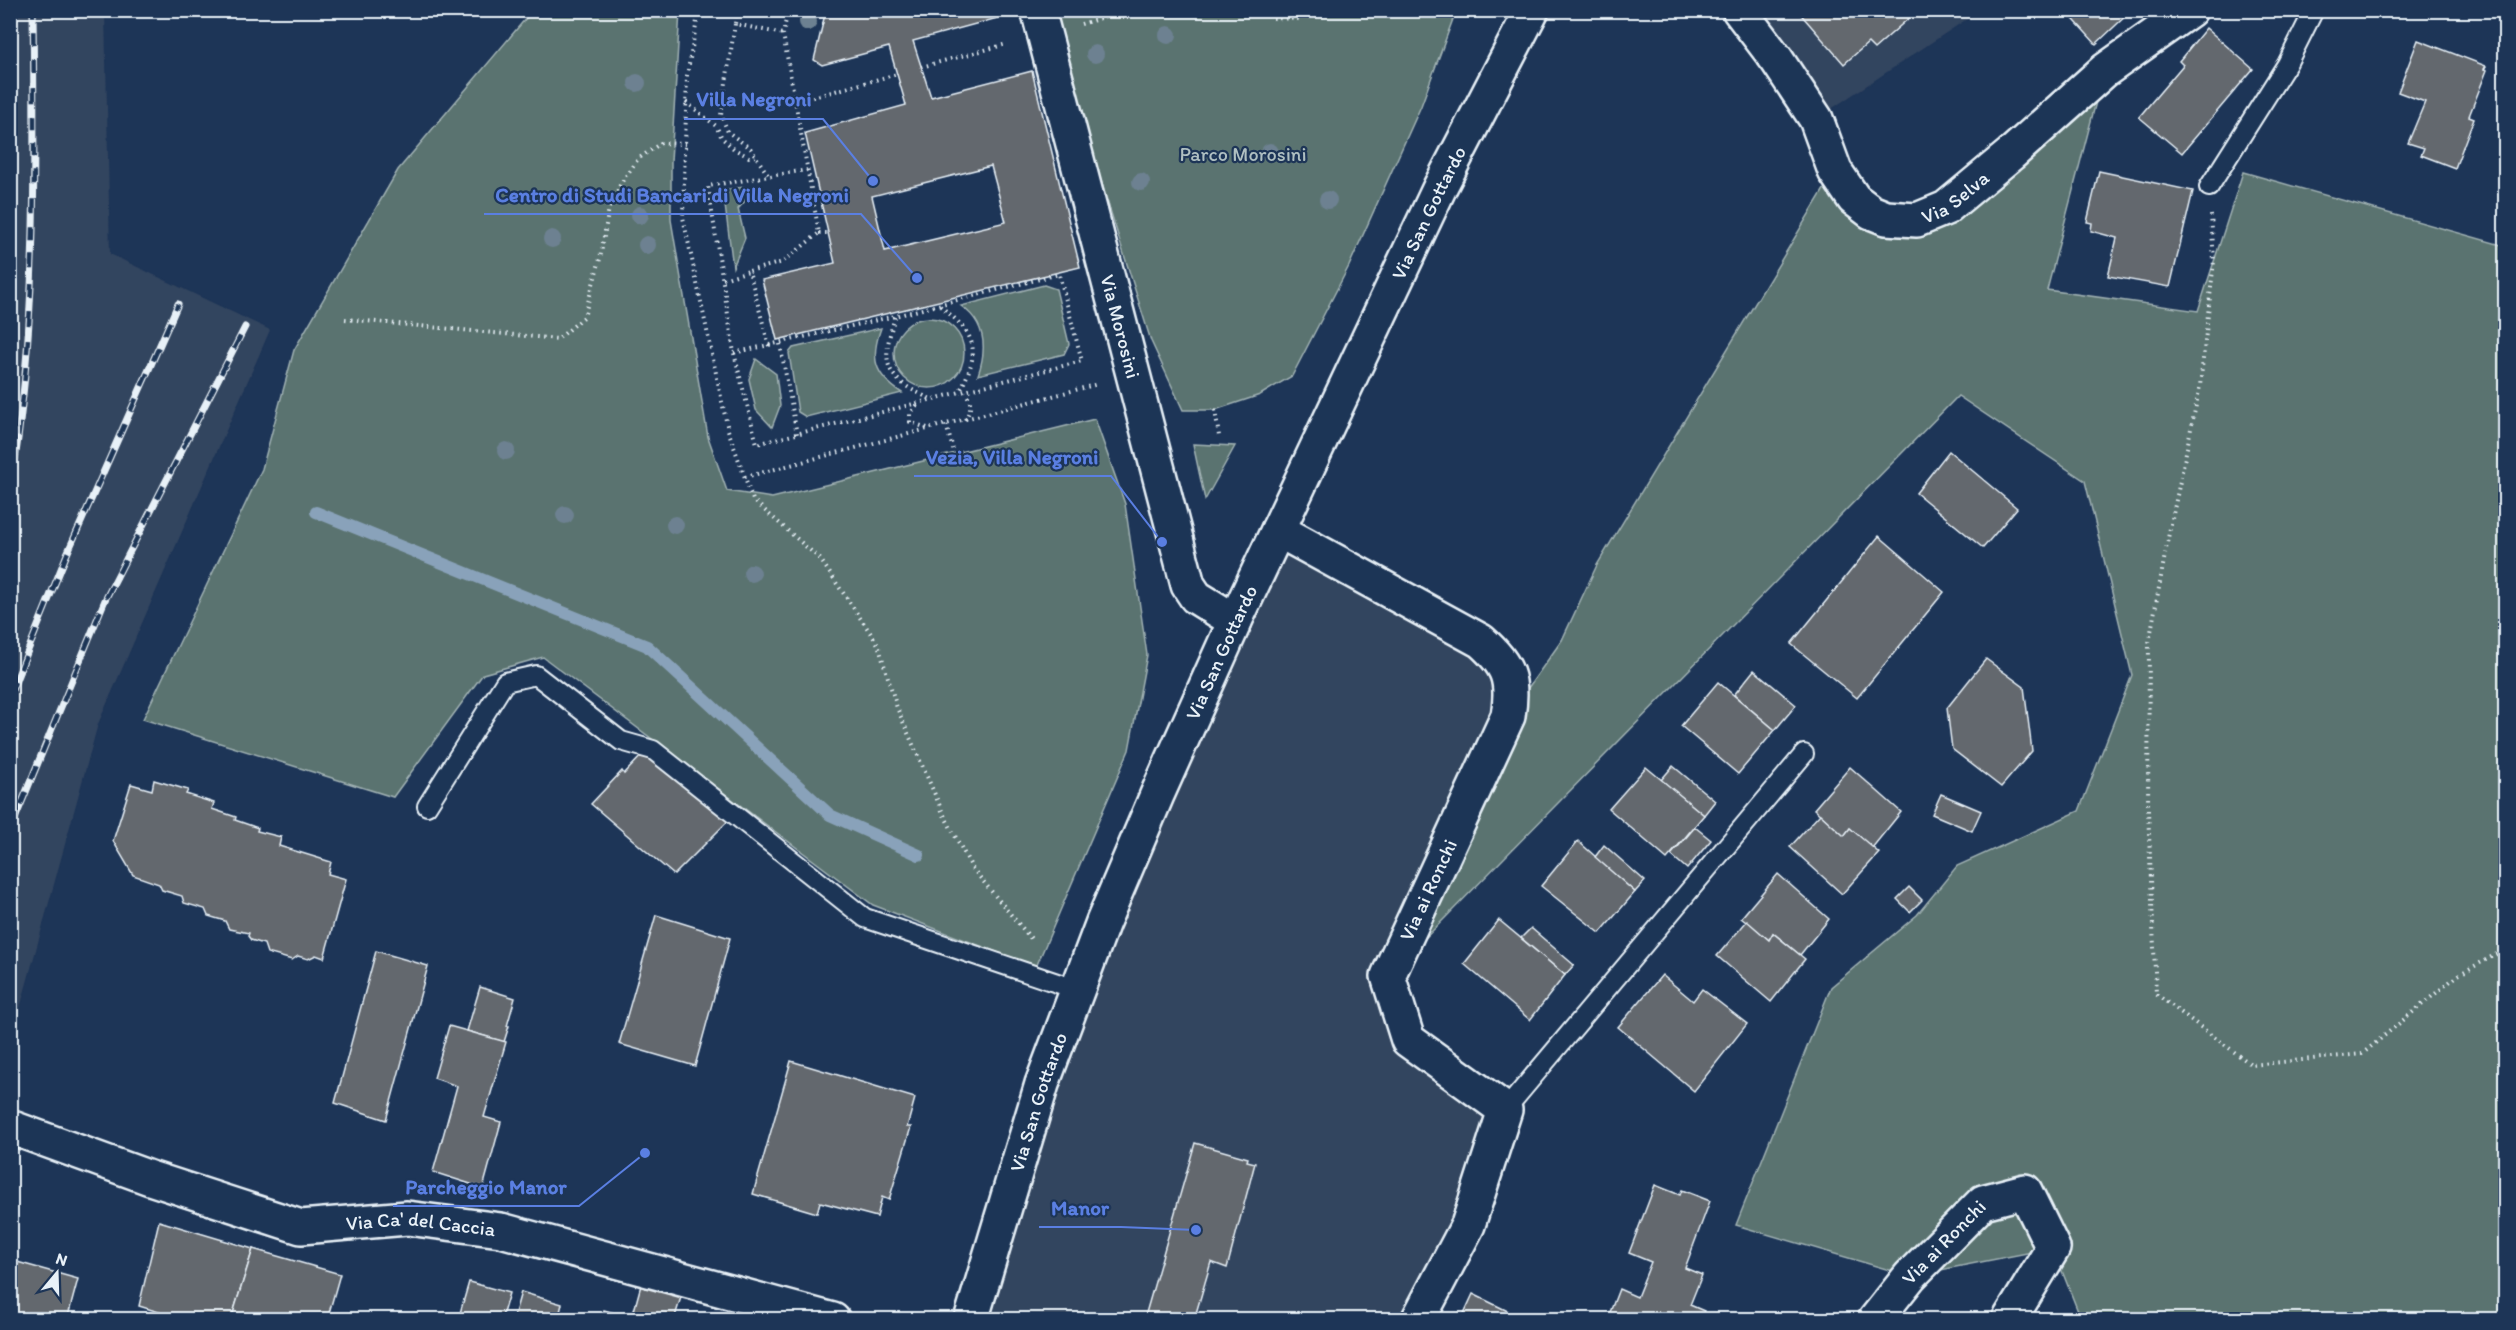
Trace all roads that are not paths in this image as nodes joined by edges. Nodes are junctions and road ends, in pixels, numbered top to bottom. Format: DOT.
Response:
graph roads {
  1 [pos="1532,10"];
  2 [pos="1739,10"];
  3 [pos="2190,10"];
  4 [pos="2314,10"];
  5 [pos="1041,22"];
  6 [pos="2209,187"];
  7 [pos="1278,530"];
  8 [pos="1235,621"];
  9 [pos="1804,754"];
  10 [pos="427,806"];
  11 [pos="1075,991"];
  12 [pos="1505,1110"];
  13 [pos="10,1127"];
  14 [pos="833,1320"];
  15 [pos="971,1320"];
  16 [pos="1418,1320"];
  17 [pos="1875,1320"];
  18 [pos="2008,1320"];
  1 -- 7 [label="street, Via San Gottardo"];
  2 -- 3 [label="street, Via Selva"];
  4 -- 6 [label="lane"];
  5 -- 8 [label="street, Via Morosini"];
  7 -- 8 [label="street, Via San Gottardo"];
  7 -- 12 [label="street, Via ai Ronchi"];
  8 -- 11 [label="street, Via San Gottardo"];
  9 -- 12 [label="lane"];
  10 -- 11 [label="lane"];
  11 -- 15 [label="street, Via San Gottardo"];
  12 -- 16 [label="street"];
  13 -- 14 [label="street, Via Ca' del Caccia"];
  17 -- 18 [label="street, Via ai Ronchi"];
}
